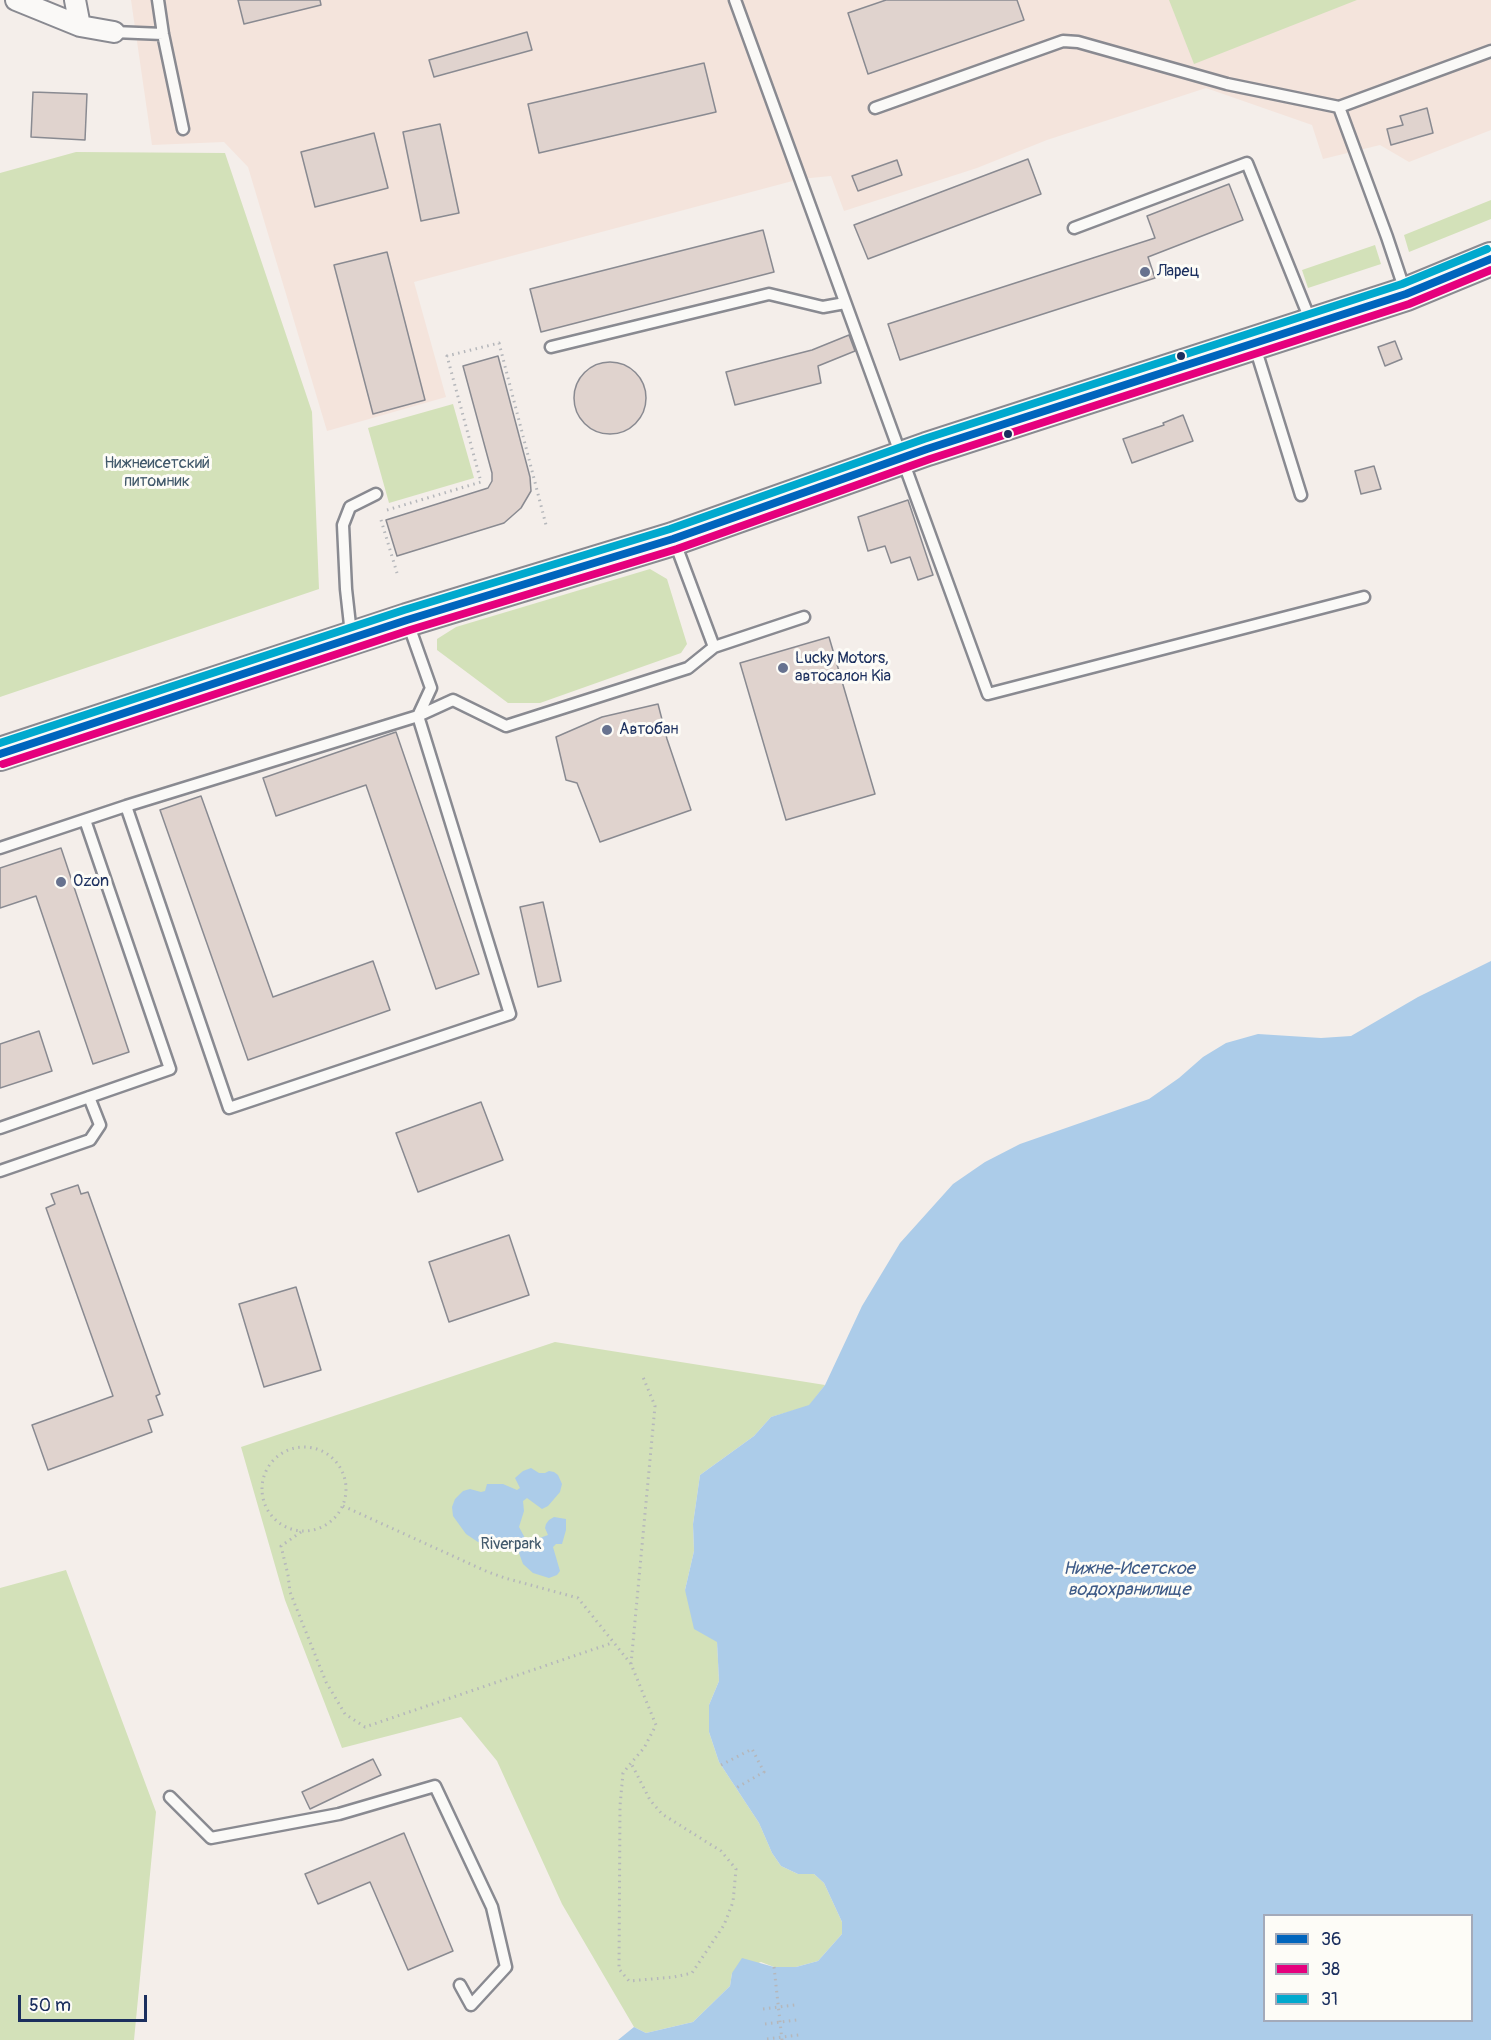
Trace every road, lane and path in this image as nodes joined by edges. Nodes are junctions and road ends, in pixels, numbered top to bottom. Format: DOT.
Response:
graph roads {
  1 [pos="16,0"];
  2 [pos="75,0"];
  3 [pos="159,0"];
  4 [pos="735,0"];
  5 [pos="80,26"];
  6 [pos="114,32"];
  7 [pos="163,34"];
  8 [pos="1491,51"];
  9 [pos="1339,107"];
  10 [pos="875,108"];
  11 [pos="183,129"];
  12 [pos="1074,228"];
  13 [pos="1491,259"];
  14 [pos="1406,294"];
  15 [pos="845,303"];
  16 [pos="1312,325"];
  17 [pos="1254,344"];
  18 [pos="551,346"];
  19 [pos="903,458"];
  20 [pos="376,494"];
  21 [pos="1301,495"];
  22 [pos="387,510"];
  23 [pos="381,520"];
  24 [pos="546,525"];
  25 [pos="673,539"];
  26 [pos="397,573"];
  27 [pos="1364,597"];
  28 [pos="804,617"];
  29 [pos="407,620"];
  30 [pos="351,638"];
  31 [pos="714,647"];
  32 [pos="418,716"];
  33 [pos="0,754"];
  34 [pos="126,806"];
  35 [pos="85,820"];
  36 [pos="0,848"];
  37 [pos="88,1097"];
  38 [pos="0,1128"];
  39 [pos="0,1172"];
  40 [pos="642,1377"];
  41 [pos="343,1506"];
  42 [pos="301,1532"];
  43 [pos="612,1642"];
  44 [pos="631,1664"];
  45 [pos="631,1763"];
  46 [pos="721,1765"];
  47 [pos="736,1788"];
  48 [pos="171,1797"];
  49 [pos="774,1967"];
  50 [pos="460,1984"];
  51 [pos="795,2005"];
  52 [pos="779,2007"];
  53 [pos="763,2009"];
  54 [pos="797,2020"];
  55 [pos="780,2022"];
  56 [pos="765,2024"];
  57 [pos="799,2035"];
  58 [pos="767,2039"];
  59 [pos="782,2039"];
  1 -- 5 [label="street"];
  2 -- 5 [label="street"];
  3 -- 7 [label="lane"];
  4 -- 15 [label="lane"];
  5 -- 6 [label="street"];
  6 -- 7 [label="lane"];
  7 -- 11 [label="lane"];
  8 -- 9 [label="lane"];
  9 -- 10 [label="lane"];
  9 -- 14 [label="lane"];
  12 -- 16 [label="lane"];
  13 -- 14 [label="main road"];
  14 -- 16 [label="main road"];
  15 -- 18 [label="lane"];
  15 -- 19 [label="lane"];
  16 -- 17 [label="main road"];
  17 -- 19 [label="main road"];
  17 -- 21 [label="lane"];
  19 -- 25 [label="main road"];
  19 -- 27 [label="lane"];
  20 -- 30 [label="lane"];
  22 -- 24 [label="path"];
  23 -- 26 [label="path"];
  25 -- 29 [label="main road"];
  25 -- 31 [label="lane"];
  28 -- 31 [label="lane"];
  29 -- 30 [label="main road"];
  29 -- 32 [label="lane"];
  30 -- 33 [label="main road"];
  31 -- 32 [label="lane"];
  32 -- 34 [label="lane"];
  32 -- 34 [label="lane"];
  34 -- 35 [label="lane"];
  35 -- 36 [label="lane"];
  35 -- 37 [label="lane"];
  37 -- 38 [label="lane"];
  37 -- 39 [label="lane"];
  40 -- 44 [label="path"];
  41 -- 42 [label="path"];
  41 -- 42 [label="path"];
  41 -- 43 [label="path"];
  42 -- 43 [label="path"];
  43 -- 44 [label="path"];
  44 -- 45 [label="path"];
  45 -- 45 [label="path"];
  46 -- 47 [label="path"];
  48 -- 50 [label="lane"];
  49 -- 52 [label="path"];
  51 -- 52 [label="path"];
  52 -- 53 [label="path"];
  52 -- 55 [label="path"];
  54 -- 55 [label="path"];
  55 -- 56 [label="path"];
  55 -- 59 [label="path"];
  57 -- 59 [label="path"];
  58 -- 59 [label="path"];
}
